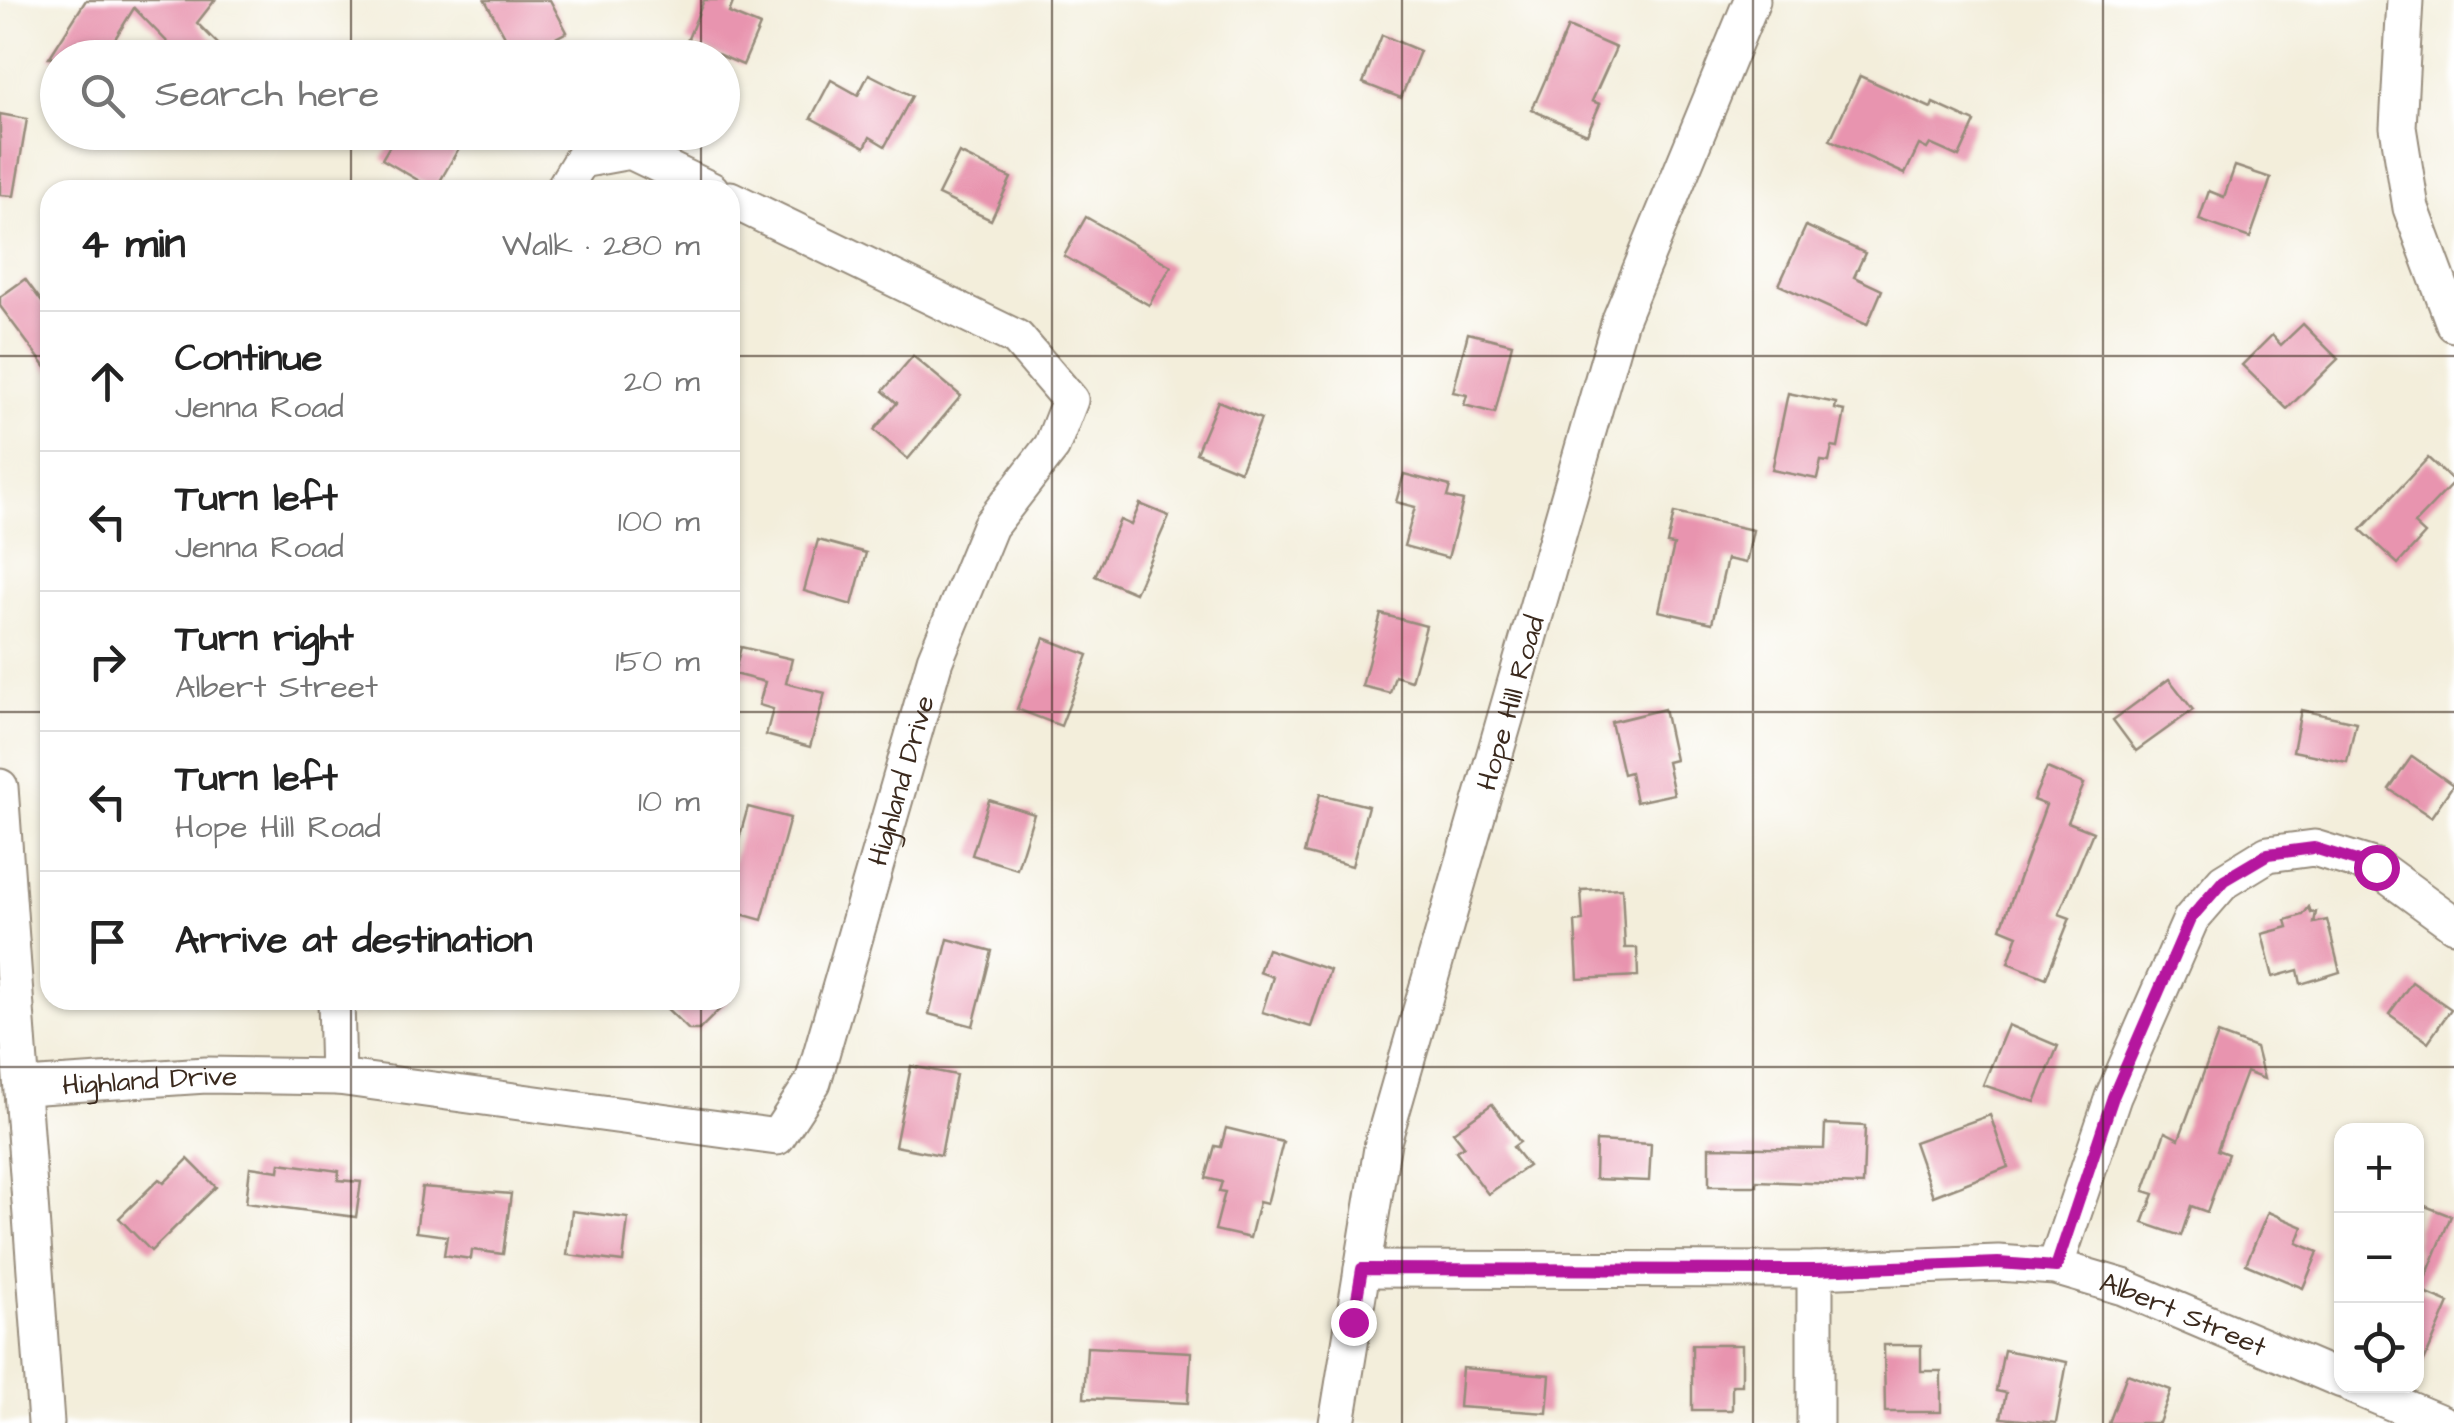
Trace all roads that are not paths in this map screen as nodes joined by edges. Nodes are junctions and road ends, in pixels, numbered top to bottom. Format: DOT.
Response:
graph roads {
  1 [pos="1752,0"];
  2 [pos="2404,0"];
  3 [pos="568,180"];
  4 [pos="690,180"];
  5 [pos="740,204"];
  6 [pos="2454,324"];
  7 [pos="0,787"];
  8 [pos="2454,924"];
  9 [pos="336,1010"];
  10 [pos="338,1077"];
  11 [pos="24,1087"];
  12 [pos="2056,1267"];
  13 [pos="1362,1269"];
  14 [pos="1815,1270"];
  15 [pos="2334,1377"];
  16 [pos="2370,1393"];
  17 [pos="46,1423"];
  18 [pos="1337,1423"];
  19 [pos="1815,1423"];
  20 [pos="2441,1423"];
  1 -- 13 [label="street, Hope Hill Road"];
  2 -- 6 [label="street"];
  3 -- 4 [label="street"];
  5 -- 10 [label="street, Highland Drive"];
  7 -- 11 [label="street"];
  8 -- 12 [label="street"];
  9 -- 10 [label="street"];
  10 -- 11 [label="street, Highland Drive"];
  11 -- 17 [label="street"];
  12 -- 14 [label="street, Albert Street"];
  12 -- 15 [label="street, Albert Street"];
  13 -- 14 [label="street, Albert Street"];
  13 -- 18 [label="street, Hope Hill Road"];
  14 -- 19 [label="street"];
  16 -- 20 [label="street"];
}
